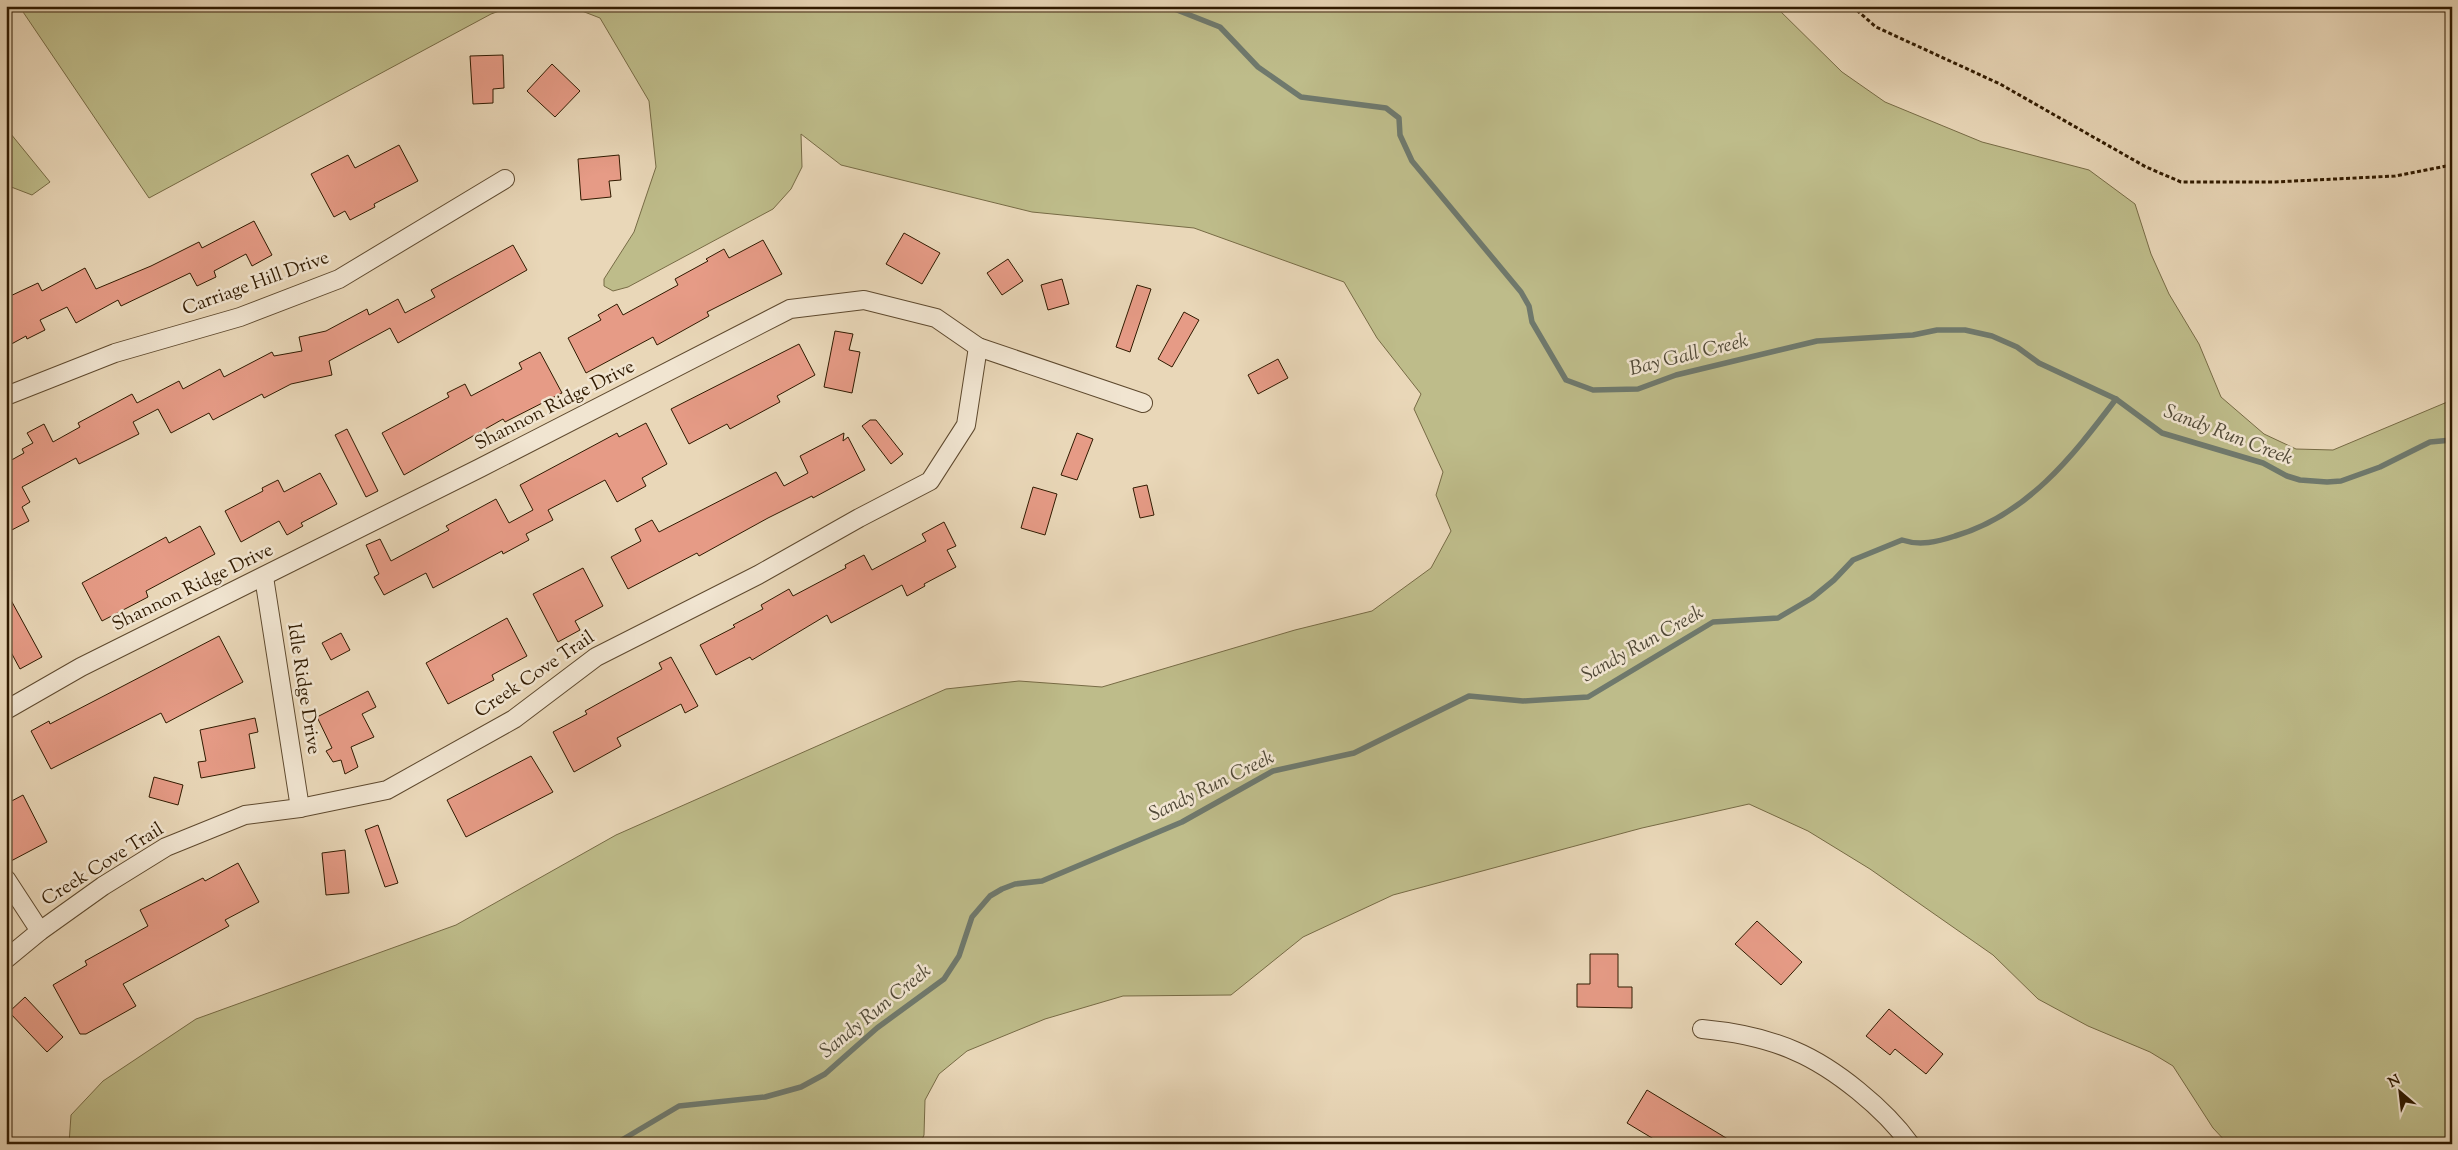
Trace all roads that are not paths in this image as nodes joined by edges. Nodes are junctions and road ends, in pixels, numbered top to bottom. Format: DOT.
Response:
graph roads {
  1 [pos="505,179"];
  2 [pos="978,347"];
  3 [pos="6,396"];
  4 [pos="1143,403"];
  5 [pos="264,577"];
  6 [pos="6,710"];
  7 [pos="300,808"];
  8 [pos="6,880"];
  9 [pos="40,930"];
  10 [pos="6,959"];
  11 [pos="1702,1029"];
  12 [pos="1910,1144"];
  1 -- 3 [label="street, Carriage Hill Drive"];
  2 -- 4 [label="street, Shannon Ridge Drive"];
  2 -- 5 [label="street, Shannon Ridge Drive"];
  2 -- 7 [label="street, Creek Cove Trail"];
  5 -- 6 [label="street, Shannon Ridge Drive"];
  5 -- 7 [label="street, Idle Ridge Drive"];
  7 -- 9 [label="street, Creek Cove Trail"];
  8 -- 9 [label="street"];
  9 -- 10 [label="street, Creek Cove Trail"];
  11 -- 12 [label="street"];
}
